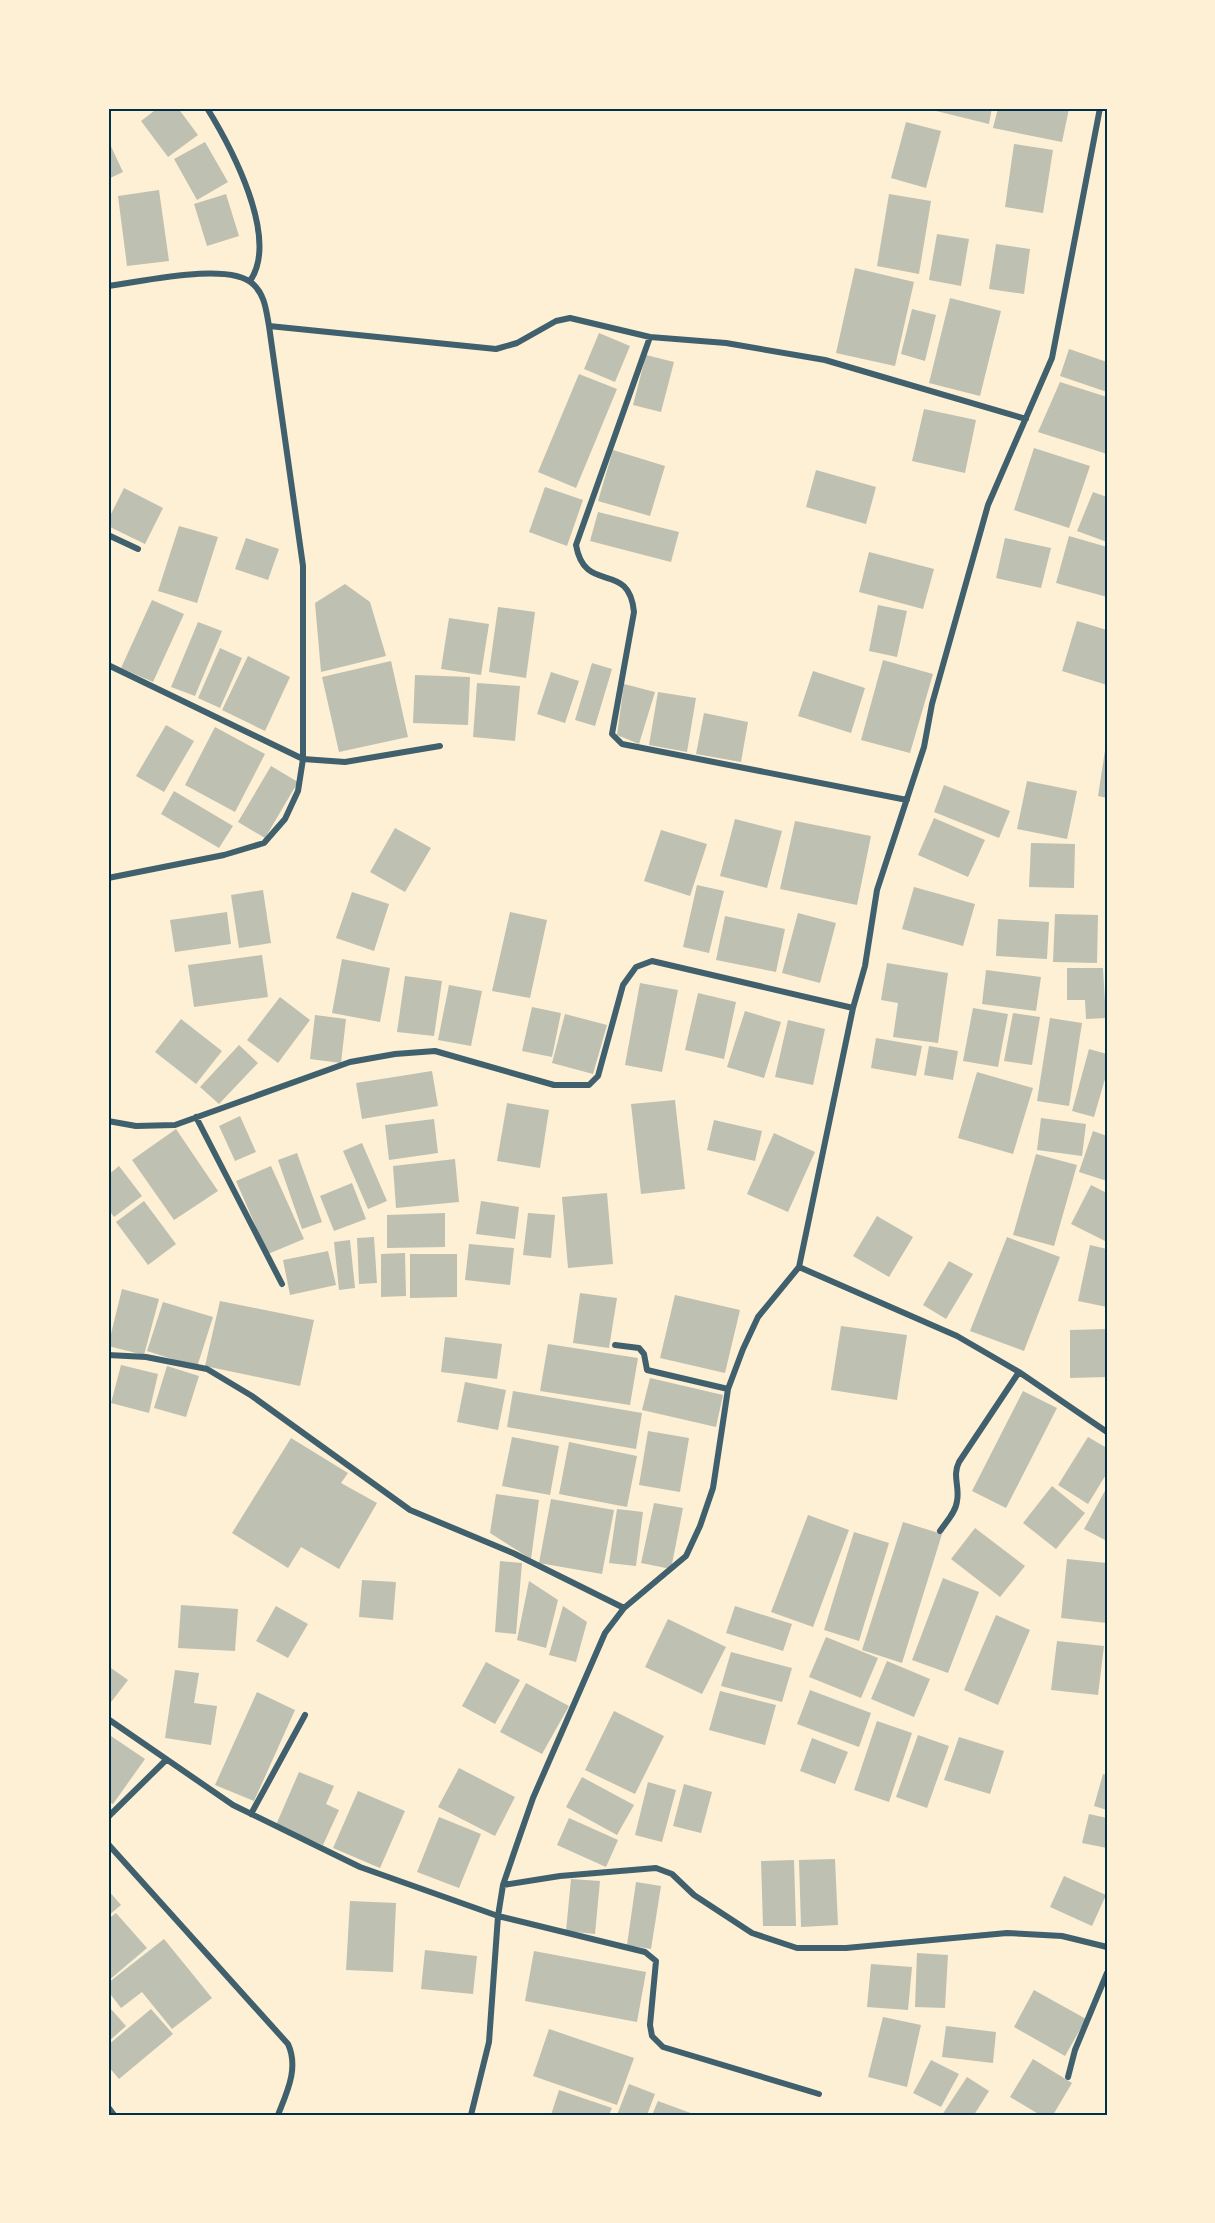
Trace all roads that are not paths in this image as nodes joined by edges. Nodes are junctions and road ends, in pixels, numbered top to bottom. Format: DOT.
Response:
graph roads {
  1 [pos="207,108"];
  2 [pos="1100,108"];
  3 [pos="250,281"];
  4 [pos="108,286"];
  5 [pos="269,326"];
  6 [pos="650,337"];
  7 [pos="1026,419"];
  8 [pos="108,535"];
  9 [pos="138,549"];
  10 [pos="108,665"];
  11 [pos="440,746"];
  12 [pos="303,759"];
  13 [pos="907,800"];
  14 [pos="108,878"];
  15 [pos="853,1008"];
  16 [pos="196,1117"];
  17 [pos="108,1121"];
  18 [pos="800,1267"];
  19 [pos="282,1284"];
  20 [pos="615,1346"];
  21 [pos="108,1355"];
  22 [pos="1019,1372"];
  23 [pos="728,1389"];
  24 [pos="1107,1432"];
  25 [pos="939,1531"];
  26 [pos="624,1608"];
  27 [pos="305,1714"];
  28 [pos="108,1719"];
  29 [pos="166,1760"];
  30 [pos="251,1814"];
  31 [pos="108,1817"];
  32 [pos="108,1844"];
  33 [pos="503,1885"];
  34 [pos="498,1916"];
  35 [pos="1107,1947"];
  36 [pos="1107,1973"];
  37 [pos="1068,2077"];
  38 [pos="819,2094"];
  39 [pos="108,2108"];
  40 [pos="114,2115"];
  41 [pos="278,2115"];
  42 [pos="471,2115"];
  1 -- 3 [label="street"];
  2 -- 7 [label="street"];
  3 -- 4 [label="street"];
  3 -- 5 [label="street"];
  5 -- 6 [label="street"];
  5 -- 12 [label="street"];
  6 -- 7 [label="street"];
  6 -- 13 [label="street"];
  7 -- 13 [label="street"];
  8 -- 9 [label="street"];
  10 -- 12 [label="street"];
  11 -- 12 [label="street"];
  12 -- 14 [label="street"];
  13 -- 15 [label="street"];
  15 -- 16 [label="street"];
  15 -- 18 [label="street"];
  16 -- 17 [label="street"];
  16 -- 19 [label="street"];
  18 -- 22 [label="street"];
  18 -- 23 [label="street"];
  20 -- 23 [label="street"];
  21 -- 26 [label="street"];
  22 -- 24 [label="street"];
  22 -- 25 [label="street"];
  23 -- 26 [label="street"];
  26 -- 33 [label="street"];
  27 -- 30 [label="street"];
  28 -- 29 [label="street"];
  29 -- 30 [label="street"];
  29 -- 31 [label="street"];
  30 -- 34 [label="street"];
  32 -- 41 [label="street"];
  33 -- 34 [label="street"];
  33 -- 35 [label="street"];
  34 -- 38 [label="street"];
  34 -- 42 [label="street"];
  36 -- 37 [label="street"];
  39 -- 40 [label="street"];
}
